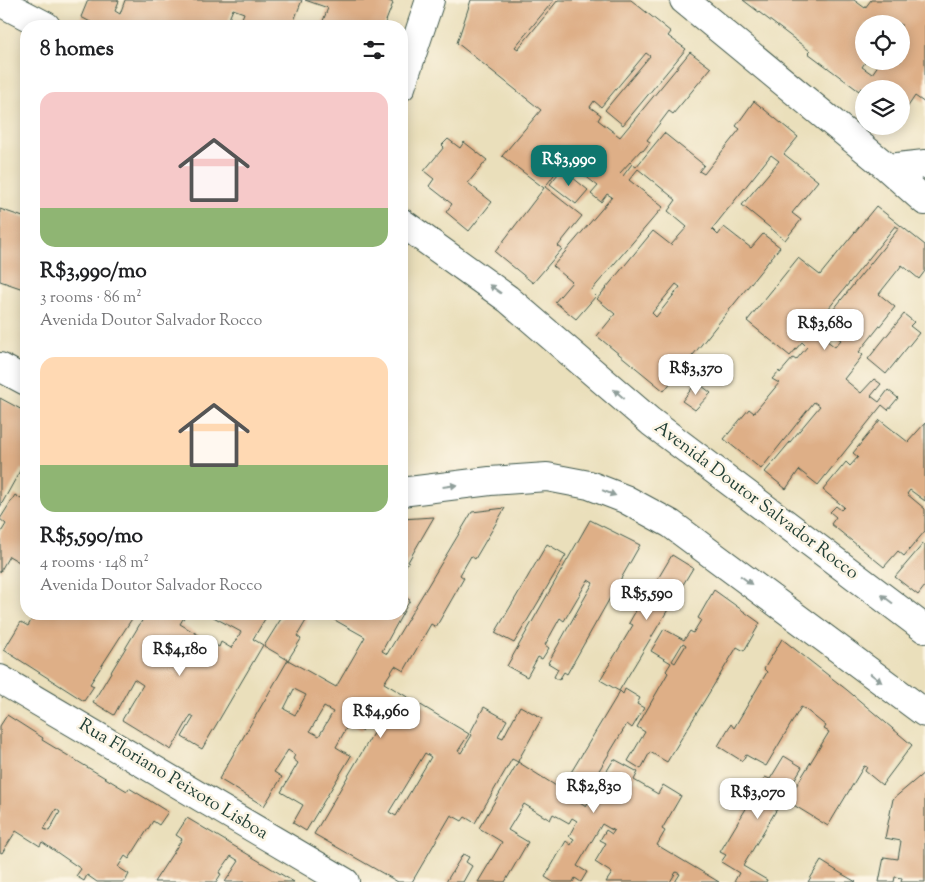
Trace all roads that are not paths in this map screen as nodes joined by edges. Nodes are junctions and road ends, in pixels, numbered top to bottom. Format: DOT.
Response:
graph roads {
  1 [pos="430,0"];
  2 [pos="684,0"];
  3 [pos="0,2"];
  4 [pos="34,20"];
  5 [pos="408,66"];
  6 [pos="925,164"];
  7 [pos="888,168"];
  8 [pos="925,201"];
  9 [pos="408,227"];
  10 [pos="0,367"];
  11 [pos="20,378"];
  12 [pos="408,491"];
  13 [pos="925,629"];
  14 [pos="0,679"];
  15 [pos="925,713"];
  16 [pos="345,882"];
  1 -- 5 [label="street"];
  2 -- 7 [label="street"];
  3 -- 4 [label="street"];
  6 -- 7 [label="street"];
  7 -- 8 [label="street"];
  13 -- 9 [label="street, Avenida Doutor Salvador Rocco, one-way"];
  10 -- 11 [label="street"];
  12 -- 15 [label="street, one-way"];
  14 -- 16 [label="street, Rua Floriano Peixoto Lisboa"];
}
